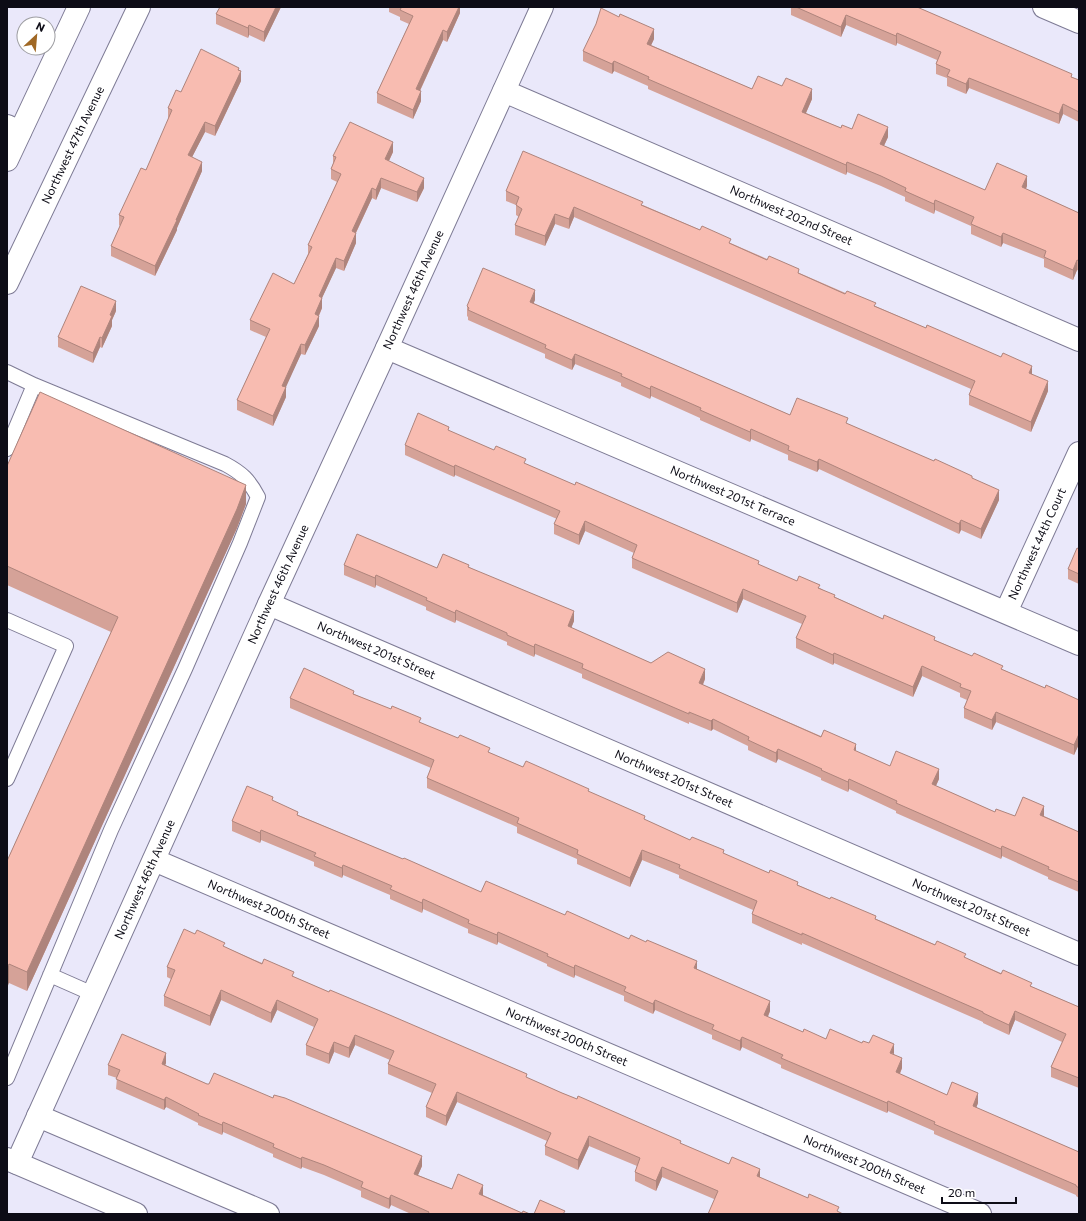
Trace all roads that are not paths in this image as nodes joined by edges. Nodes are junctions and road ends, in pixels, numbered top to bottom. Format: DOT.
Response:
graph roads {
  1 [pos="79,7"];
  2 [pos="139,7"];
  3 [pos="542,7"];
  4 [pos="1044,7"];
  5 [pos="1079,22"];
  6 [pos="504,91"];
  7 [pos="14,129"];
  8 [pos="7,160"];
  9 [pos="7,283"];
  10 [pos="1079,340"];
  11 [pos="387,348"];
  12 [pos="7,372"];
  13 [pos="34,385"];
  14 [pos="7,450"];
  15 [pos="1079,453"];
  16 [pos="269,604"];
  17 [pos="1006,612"];
  18 [pos="7,620"];
  19 [pos="1079,644"];
  20 [pos="7,779"];
  21 [pos="154,860"];
  22 [pos="1079,954"];
  23 [pos="50,975"];
  24 [pos="93,994"];
  25 [pos="7,1078"];
  26 [pos="38,1116"];
  27 [pos="12,1161"];
  28 [pos="136,1214"];
  29 [pos="268,1214"];
  30 [pos="980,1214"];
  1 -- 7 [label="street"];
  2 -- 9 [label="street, Northwest 47th Avenue"];
  3 -- 6 [label="street, Northwest 46th Avenue"];
  4 -- 5 [label="street"];
  6 -- 10 [label="street, Northwest 202nd Street"];
  6 -- 11 [label="street, Northwest 46th Avenue"];
  7 -- 8 [label="street"];
  11 -- 16 [label="street, Northwest 46th Avenue"];
  11 -- 17 [label="street, Northwest 201st Terrace"];
  12 -- 13 [label="lane"];
  13 -- 14 [label="lane"];
  13 -- 23 [label="lane"];
  15 -- 17 [label="street, Northwest 44th Court"];
  16 -- 21 [label="street, Northwest 46th Avenue"];
  16 -- 22 [label="street, Northwest 201st Street"];
  17 -- 19 [label="street, Northwest 201st Terrace"];
  18 -- 20 [label="lane"];
  21 -- 24 [label="street, Northwest 46th Avenue"];
  21 -- 30 [label="street, Northwest 200th Street"];
  23 -- 24 [label="lane"];
  23 -- 25 [label="lane"];
  24 -- 26 [label="street, Northwest 46th Avenue"];
  26 -- 27 [label="street, Northwest 46th Avenue"];
  26 -- 29 [label="street"];
  27 -- 28 [label="street"];
}
